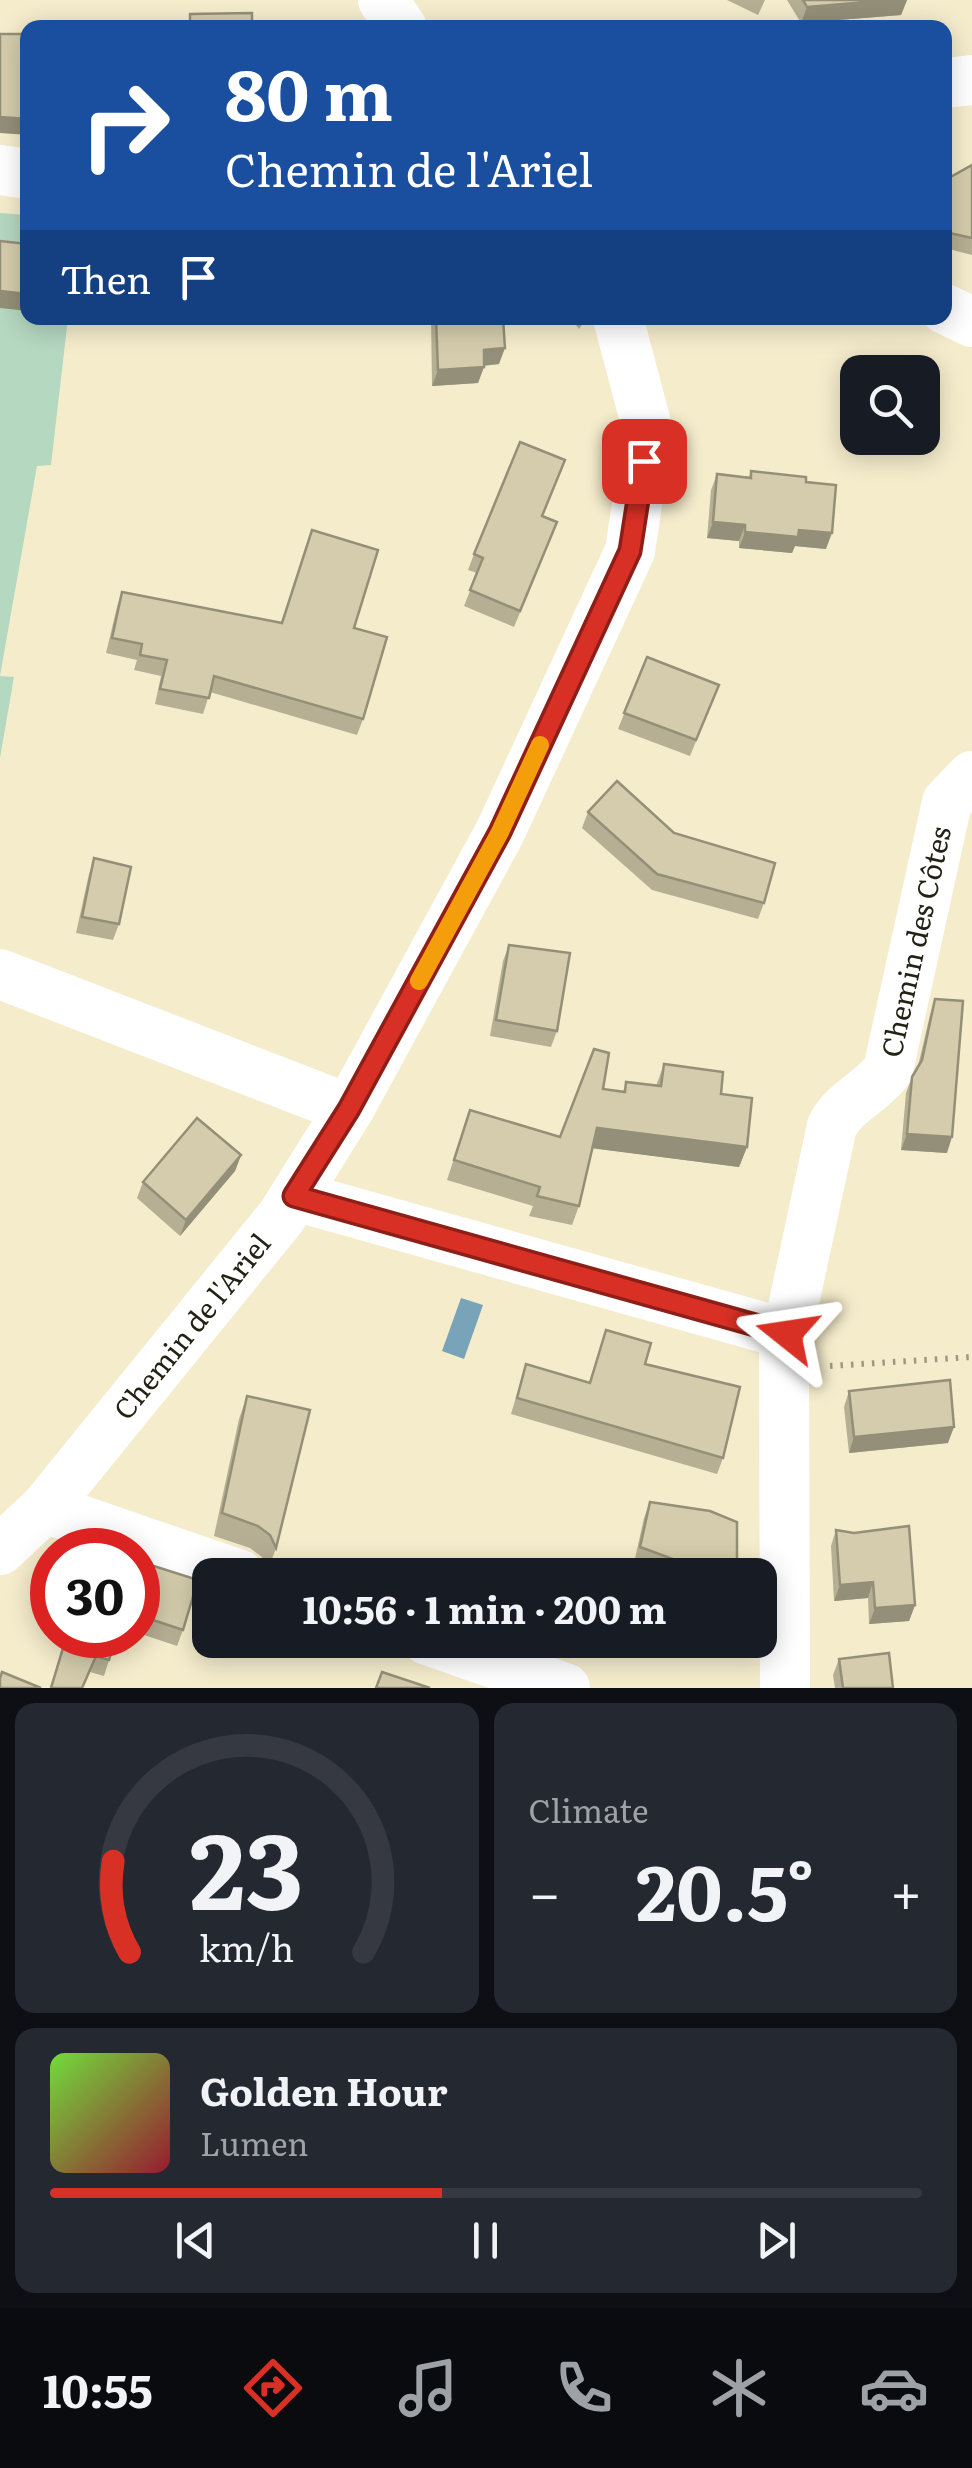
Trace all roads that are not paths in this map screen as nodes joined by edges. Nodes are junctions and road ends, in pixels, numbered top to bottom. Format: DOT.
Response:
graph roads {
  1 [pos="620,325"];
  2 [pos="972,776"];
  3 [pos="0,974"];
  4 [pos="349,1109"];
  5 [pos="294,1196"];
  6 [pos="785,1348"];
  7 [pos="45,1508"];
  8 [pos="0,1550"];
  9 [pos="192,1559"];
  10 [pos="479,1658"];
  11 [pos="565,1688"];
  12 [pos="785,1688"];
  1 -- 4 [label="street, Chemin de l'Ariel"];
  2 -- 6 [label="street, Chemin des Côtes"];
  3 -- 4 [label="street"];
  4 -- 5 [label="street, Chemin de l'Ariel"];
  5 -- 6 [label="street"];
  5 -- 7 [label="street, Chemin de l'Ariel"];
  6 -- 12 [label="street, Chemin des Côtes"];
  7 -- 8 [label="street, Chemin de l'Ariel"];
  7 -- 9 [label="street"];
  10 -- 11 [label="street"];
}
